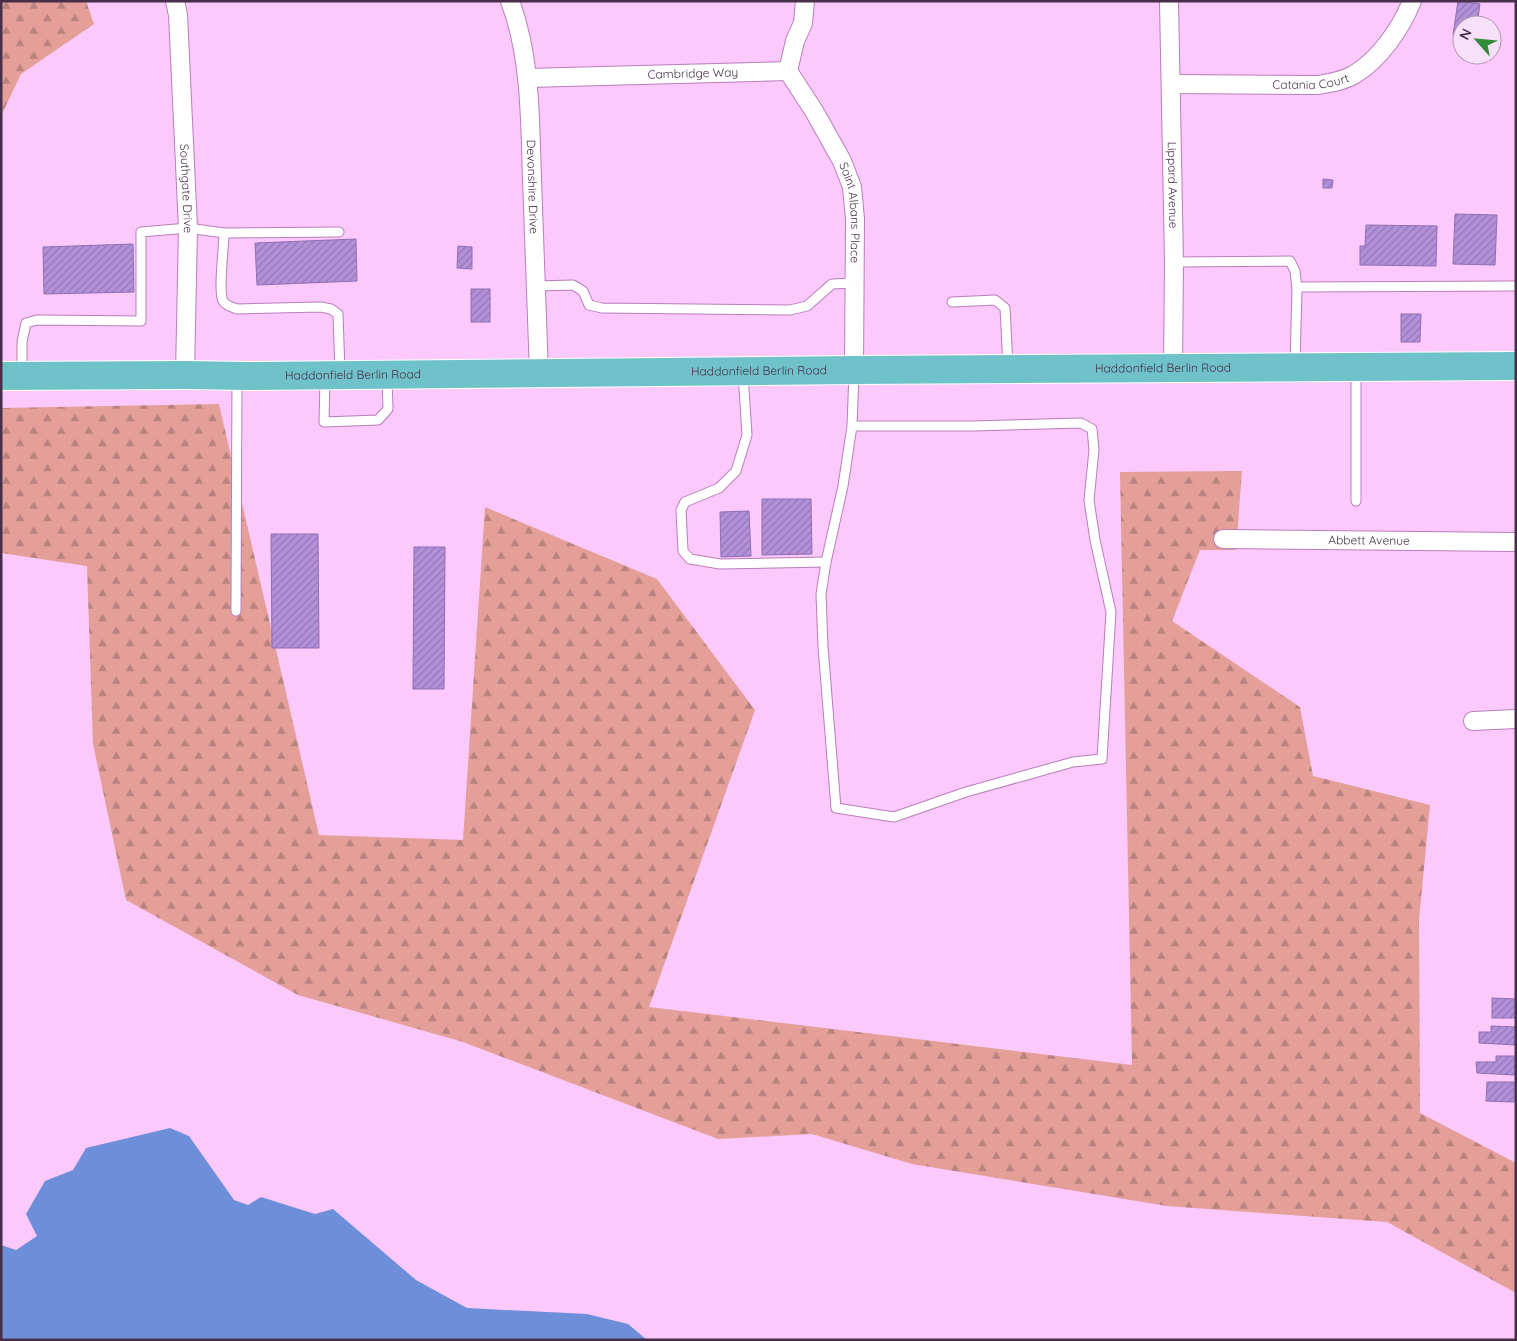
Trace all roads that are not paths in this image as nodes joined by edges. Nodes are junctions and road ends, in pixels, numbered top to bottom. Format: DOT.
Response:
graph roads {
  1 [pos="176,1"];
  2 [pos="510,1"];
  3 [pos="805,1"];
  4 [pos="1169,1"];
  5 [pos="1412,1"];
  6 [pos="788,71"];
  7 [pos="527,78"];
  8 [pos="1171,84"];
  9 [pos="188,228"];
  10 [pos="339,232"];
  11 [pos="224,233"];
  12 [pos="1174,262"];
  13 [pos="854,283"];
  14 [pos="536,286"];
  15 [pos="1516,286"];
  16 [pos="1297,289"];
  17 [pos="952,302"];
  18 [pos="1516,366"];
  19 [pos="1356,367"];
  20 [pos="1174,368"];
  21 [pos="1295,368"];
  22 [pos="1008,369"];
  23 [pos="854,370"];
  24 [pos="743,371"];
  25 [pos="185,374"];
  26 [pos="539,374"];
  27 [pos="387,375"];
  28 [pos="12,376"];
  29 [pos="237,376"];
  30 [pos="333,376"];
  31 [pos="852,426"];
  32 [pos="1356,500"];
  33 [pos="1224,539"];
  34 [pos="1516,542"];
  35 [pos="826,562"];
  36 [pos="236,611"];
  37 [pos="1516,719"];
  38 [pos="1473,721"];
  1 -- 9 [label="street, Southgate Drive"];
  2 -- 7 [label="street, Devonshire Drive"];
  3 -- 6 [label="street"];
  4 -- 8 [label="street, Lippard Avenue"];
  5 -- 8 [label="street, Catania Court"];
  6 -- 7 [label="street, Cambridge Way"];
  6 -- 13 [label="street, Saint Albans Place"];
  7 -- 14 [label="street, Devonshire Drive"];
  8 -- 12 [label="street, Lippard Avenue"];
  9 -- 11 [label="lane"];
  9 -- 25 [label="street, Southgate Drive"];
  9 -- 28 [label="lane"];
  10 -- 11 [label="lane"];
  11 -- 30 [label="lane"];
  12 -- 16 [label="lane"];
  12 -- 20 [label="street, Lippard Avenue"];
  13 -- 14 [label="lane"];
  13 -- 23 [label="street, Saint Albans Place"];
  14 -- 26 [label="street, Devonshire Drive"];
  15 -- 16 [label="lane"];
  16 -- 21 [label="lane"];
  17 -- 22 [label="lane"];
  18 -- 19 [label="main road, Haddonfield Berlin Road"];
  19 -- 21 [label="main road, Haddonfield Berlin Road"];
  19 -- 32 [label="lane"];
  20 -- 21 [label="main road, Haddonfield Berlin Road"];
  20 -- 22 [label="main road, Haddonfield Berlin Road"];
  22 -- 23 [label="main road, Haddonfield Berlin Road"];
  23 -- 24 [label="main road, Haddonfield Berlin Road"];
  23 -- 31 [label="lane"];
  24 -- 26 [label="main road, Haddonfield Berlin Road"];
  24 -- 35 [label="lane"];
  25 -- 28 [label="main road, Haddonfield Berlin Road"];
  25 -- 29 [label="main road, Haddonfield Berlin Road"];
  26 -- 27 [label="main road, Haddonfield Berlin Road"];
  27 -- 30 [label="main road, Haddonfield Berlin Road"];
  27 -- 30 [label="lane"];
  29 -- 30 [label="main road, Haddonfield Berlin Road"];
  29 -- 36 [label="lane"];
  31 -- 35 [label="lane"];
  31 -- 35 [label="lane"];
  33 -- 34 [label="street, Abbett Avenue"];
  37 -- 38 [label="street"];
}
